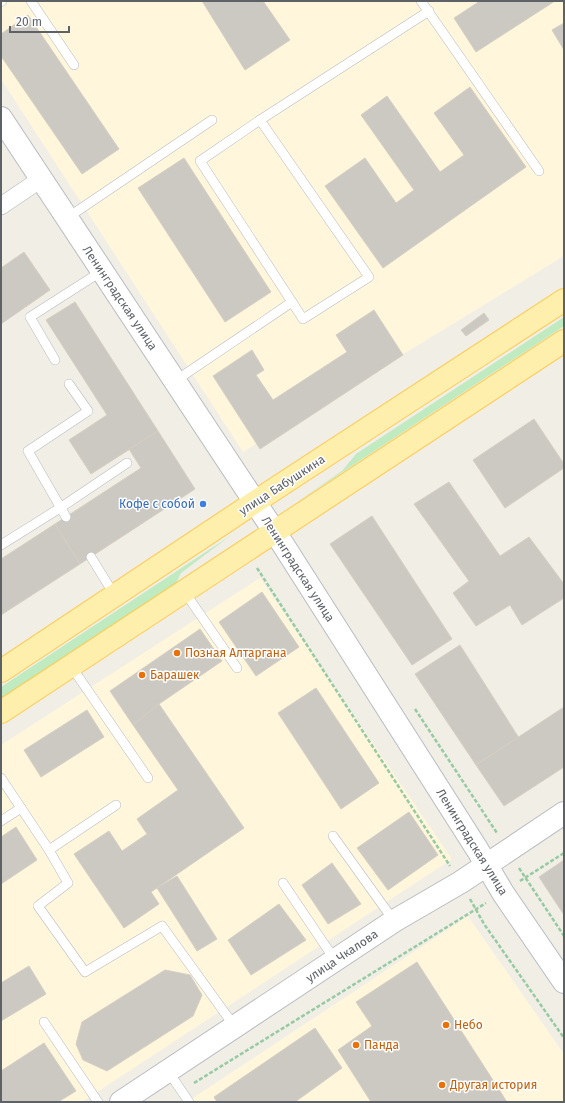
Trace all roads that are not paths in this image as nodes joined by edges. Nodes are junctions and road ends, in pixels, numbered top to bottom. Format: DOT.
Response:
graph roads {
  1 [pos="31,1"];
  2 [pos="422,1"];
  3 [pos="429,11"];
  4 [pos="74,65"];
  5 [pos="1,118"];
  6 [pos="212,120"];
  7 [pos="260,120"];
  8 [pos="540,171"];
  9 [pos="41,179"];
  10 [pos="1,206"];
  11 [pos="67,218"];
  12 [pos="102,271"];
  13 [pos="564,300"];
  14 [pos="292,302"];
  15 [pos="564,341"];
  16 [pos="55,360"];
  17 [pos="175,381"];
  18 [pos="69,384"];
  19 [pos="127,463"];
  20 [pos="255,502"];
  21 [pos="60,508"];
  22 [pos="66,517"];
  23 [pos="274,532"];
  24 [pos="1,545"];
  25 [pos="91,556"];
  26 [pos="184,591"];
  27 [pos="115,596"];
  28 [pos="71,666"];
  29 [pos="238,668"];
  30 [pos="1,672"];
  31 [pos="1,712"];
  32 [pos="1,778"];
  33 [pos="148,778"];
  34 [pos="116,805"];
  35 [pos="21,808"];
  36 [pos="564,813"];
  37 [pos="1,821"];
  38 [pos="333,836"];
  39 [pos="49,850"];
  40 [pos="487,865"];
  41 [pos="283,883"];
  42 [pos="394,921"];
  43 [pos="335,960"];
  44 [pos="564,982"];
  45 [pos="44,1022"];
  46 [pos="235,1027"];
  47 [pos="168,1071"];
  48 [pos="98,1102"];
  49 [pos="121,1102"];
  50 [pos="189,1102"];
  1 -- 4 [label="lane"];
  2 -- 3 [label="lane"];
  3 -- 7 [label="lane"];
  3 -- 8 [label="lane"];
  5 -- 9 [label="main road, Ленинградская улица"];
  6 -- 11 [label="lane"];
  7 -- 14 [label="lane"];
  7 -- 14 [label="lane"];
  9 -- 10 [label="street"];
  9 -- 11 [label="main road, Ленинградская улица"];
  11 -- 12 [label="main road, Ленинградская улица"];
  12 -- 16 [label="lane"];
  12 -- 17 [label="main road, Ленинградская улица"];
  13 -- 20 [label="main road, улица Бабушкина"];
  14 -- 17 [label="lane"];
  15 -- 23 [label="main road"];
  17 -- 20 [label="main road, Ленинградская улица"];
  18 -- 21 [label="lane"];
  19 -- 21 [label="lane"];
  20 -- 23 [label="main road, Ленинградская улица"];
  20 -- 27 [label="main road, улица Бабушкина"];
  21 -- 22 [label="lane"];
  21 -- 24 [label="lane"];
  23 -- 26 [label="main road"];
  23 -- 40 [label="main road, Ленинградская улица"];
  25 -- 27 [label="lane"];
  26 -- 28 [label="main road"];
  26 -- 29 [label="lane"];
  27 -- 30 [label="main road, улица Бабушкина"];
  28 -- 31 [label="main road"];
  28 -- 33 [label="lane"];
  32 -- 35 [label="lane"];
  34 -- 39 [label="lane"];
  35 -- 37 [label="lane"];
  35 -- 39 [label="lane"];
  36 -- 40 [label="main road, улица Чкалова"];
  38 -- 42 [label="lane"];
  39 -- 46 [label="lane"];
  40 -- 42 [label="main road, улица Чкалова"];
  40 -- 44 [label="main road, Ленинградская улица"];
  41 -- 43 [label="lane"];
  42 -- 43 [label="main road, улица Чкалова"];
  43 -- 46 [label="main road, улица Чкалова"];
  45 -- 48 [label="lane"];
  46 -- 47 [label="main road, улица Чкалова"];
  47 -- 49 [label="main road, улица Чкалова"];
  47 -- 50 [label="lane"];
}
